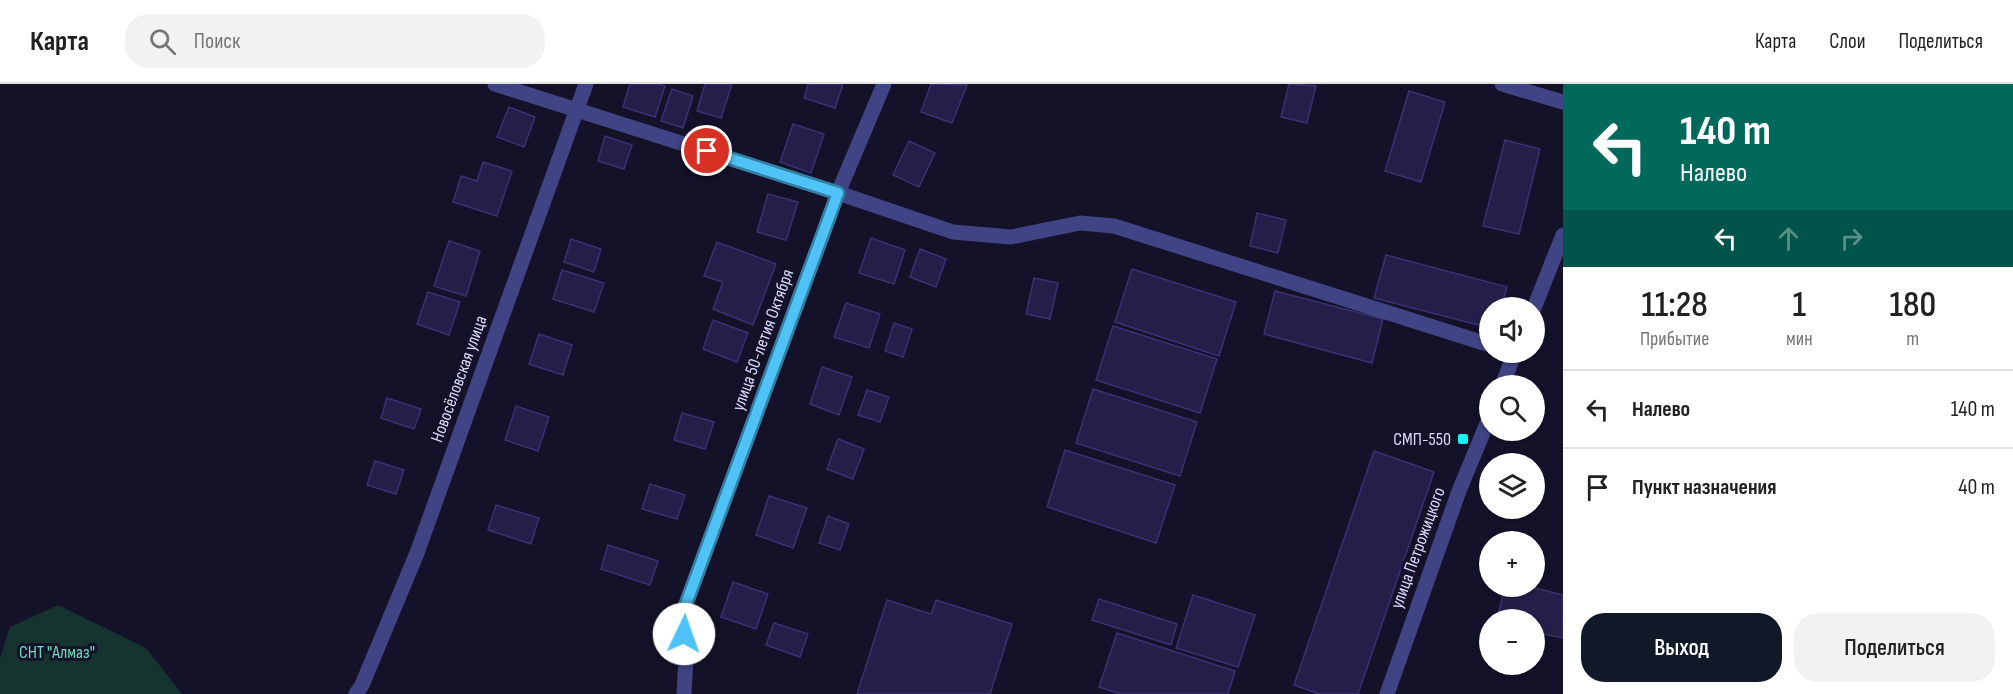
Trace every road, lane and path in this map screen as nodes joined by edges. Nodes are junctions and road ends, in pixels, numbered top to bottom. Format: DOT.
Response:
graph roads {
  1 [pos="495,84"];
  2 [pos="585,84"];
  3 [pos="884,84"];
  4 [pos="1502,84"];
  5 [pos="1563,102"];
  6 [pos="577,109"];
  7 [pos="838,193"];
  8 [pos="1563,235"];
  9 [pos="1538,297"];
  10 [pos="1479,342"];
  11 [pos="1480,441"];
  12 [pos="359,689"];
  13 [pos="684,694"];
  14 [pos="1387,694"];
  1 -- 6 [label="street"];
  2 -- 6 [label="street, Новосёловская улица"];
  3 -- 7 [label="street, улица 50-летия Октября"];
  4 -- 5 [label="street"];
  6 -- 7 [label="street"];
  6 -- 12 [label="street, Новосёловская улица"];
  7 -- 10 [label="street"];
  7 -- 13 [label="street, улица 50-летия Октября"];
  8 -- 9 [label="street"];
  11 -- 14 [label="street, улица Петрожицкого"];
}
